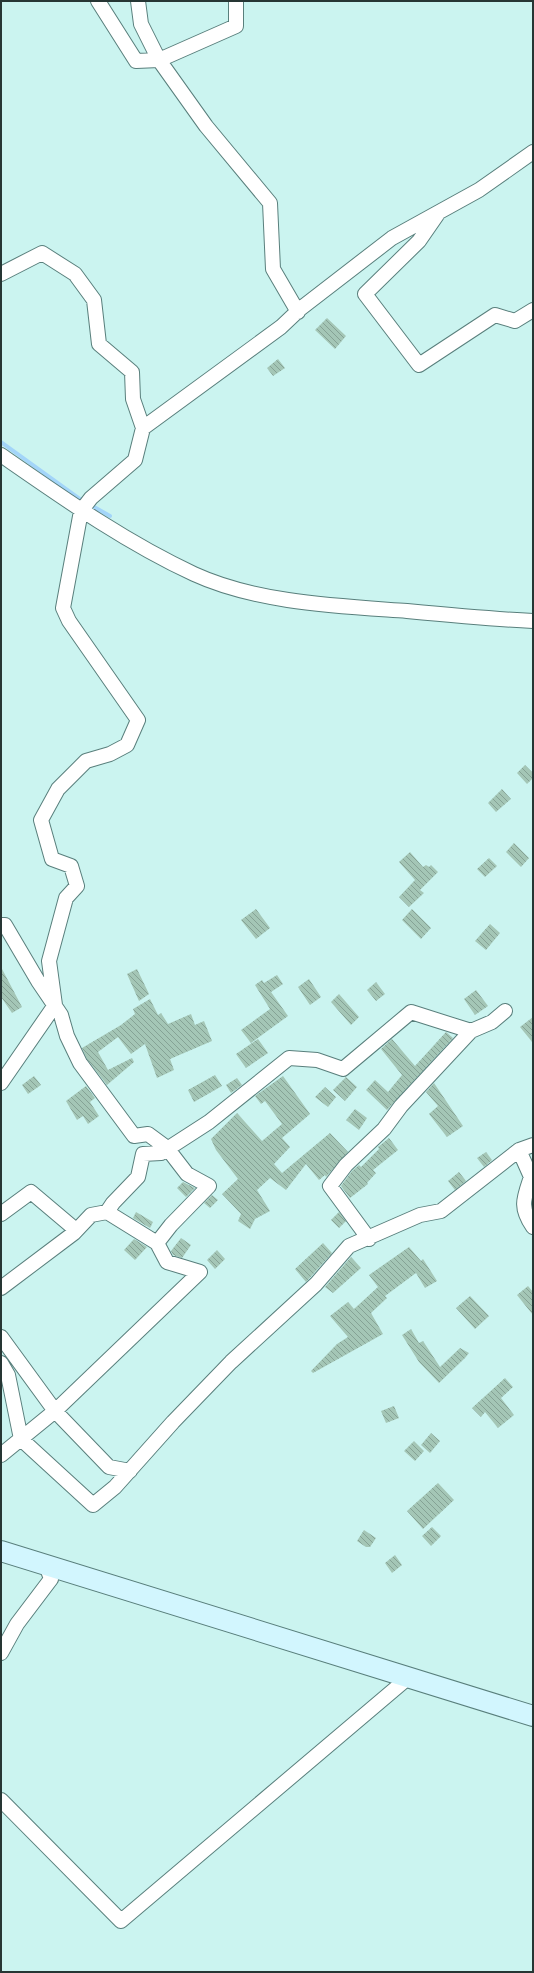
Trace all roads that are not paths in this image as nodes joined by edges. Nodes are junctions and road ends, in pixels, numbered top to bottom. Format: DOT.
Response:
graph roads {
  1 [pos="98,1"];
  2 [pos="138,1"];
  3 [pos="236,1"];
  4 [pos="159,60"];
  5 [pos="533,152"];
  6 [pos="439,212"];
  7 [pos="1,274"];
  8 [pos="533,310"];
  9 [pos="298,312"];
  10 [pos="143,428"];
  11 [pos="1,455"];
  12 [pos="85,506"];
  13 [pos="533,621"];
  14 [pos="1,925"];
  15 [pos="55,1005"];
  16 [pos="505,1011"];
  17 [pos="471,1032"];
  18 [pos="1,1083"];
  19 [pos="533,1145"];
  20 [pos="167,1148"];
  21 [pos="519,1150"];
  22 [pos="107,1212"];
  23 [pos="1,1214"];
  24 [pos="533,1227"];
  25 [pos="76,1230"];
  26 [pos="369,1238"];
  27 [pos="157,1243"];
  28 [pos="1,1288"];
  29 [pos="1,1337"];
  30 [pos="1,1363"];
  31 [pos="55,1412"];
  32 [pos="21,1439"];
  33 [pos="1,1455"];
  34 [pos="130,1471"];
  35 [pos="1,1551"];
  36 [pos="46,1565"];
  37 [pos="1,1653"];
  38 [pos="410,1678"];
  39 [pos="533,1716"];
  40 [pos="1,1800"];
  1 -- 4 [label="street"];
  2 -- 4 [label="street"];
  3 -- 4 [label="street"];
  4 -- 9 [label="street"];
  5 -- 6 [label="street"];
  6 -- 8 [label="street"];
  6 -- 9 [label="street"];
  7 -- 10 [label="street"];
  9 -- 10 [label="street"];
  10 -- 12 [label="street"];
  11 -- 12 [label="street"];
  12 -- 13 [label="street"];
  12 -- 15 [label="street"];
  14 -- 15 [label="street"];
  15 -- 18 [label="street"];
  15 -- 20 [label="street"];
  16 -- 17 [label="street"];
  17 -- 20 [label="street"];
  17 -- 26 [label="street"];
  19 -- 21 [label="street"];
  20 -- 22 [label="street"];
  20 -- 27 [label="street"];
  21 -- 24 [label="street"];
  21 -- 26 [label="street"];
  22 -- 25 [label="street"];
  22 -- 27 [label="street"];
  23 -- 25 [label="street"];
  25 -- 28 [label="street"];
  26 -- 34 [label="street"];
  27 -- 31 [label="street"];
  29 -- 31 [label="street"];
  30 -- 32 [label="street"];
  31 -- 32 [label="street"];
  31 -- 34 [label="street"];
  32 -- 33 [label="street"];
  32 -- 34 [label="street"];
  35 -- 36 [label="street"];
  36 -- 37 [label="street"];
  36 -- 38 [label="street"];
  38 -- 39 [label="street"];
  38 -- 40 [label="street"];
}
